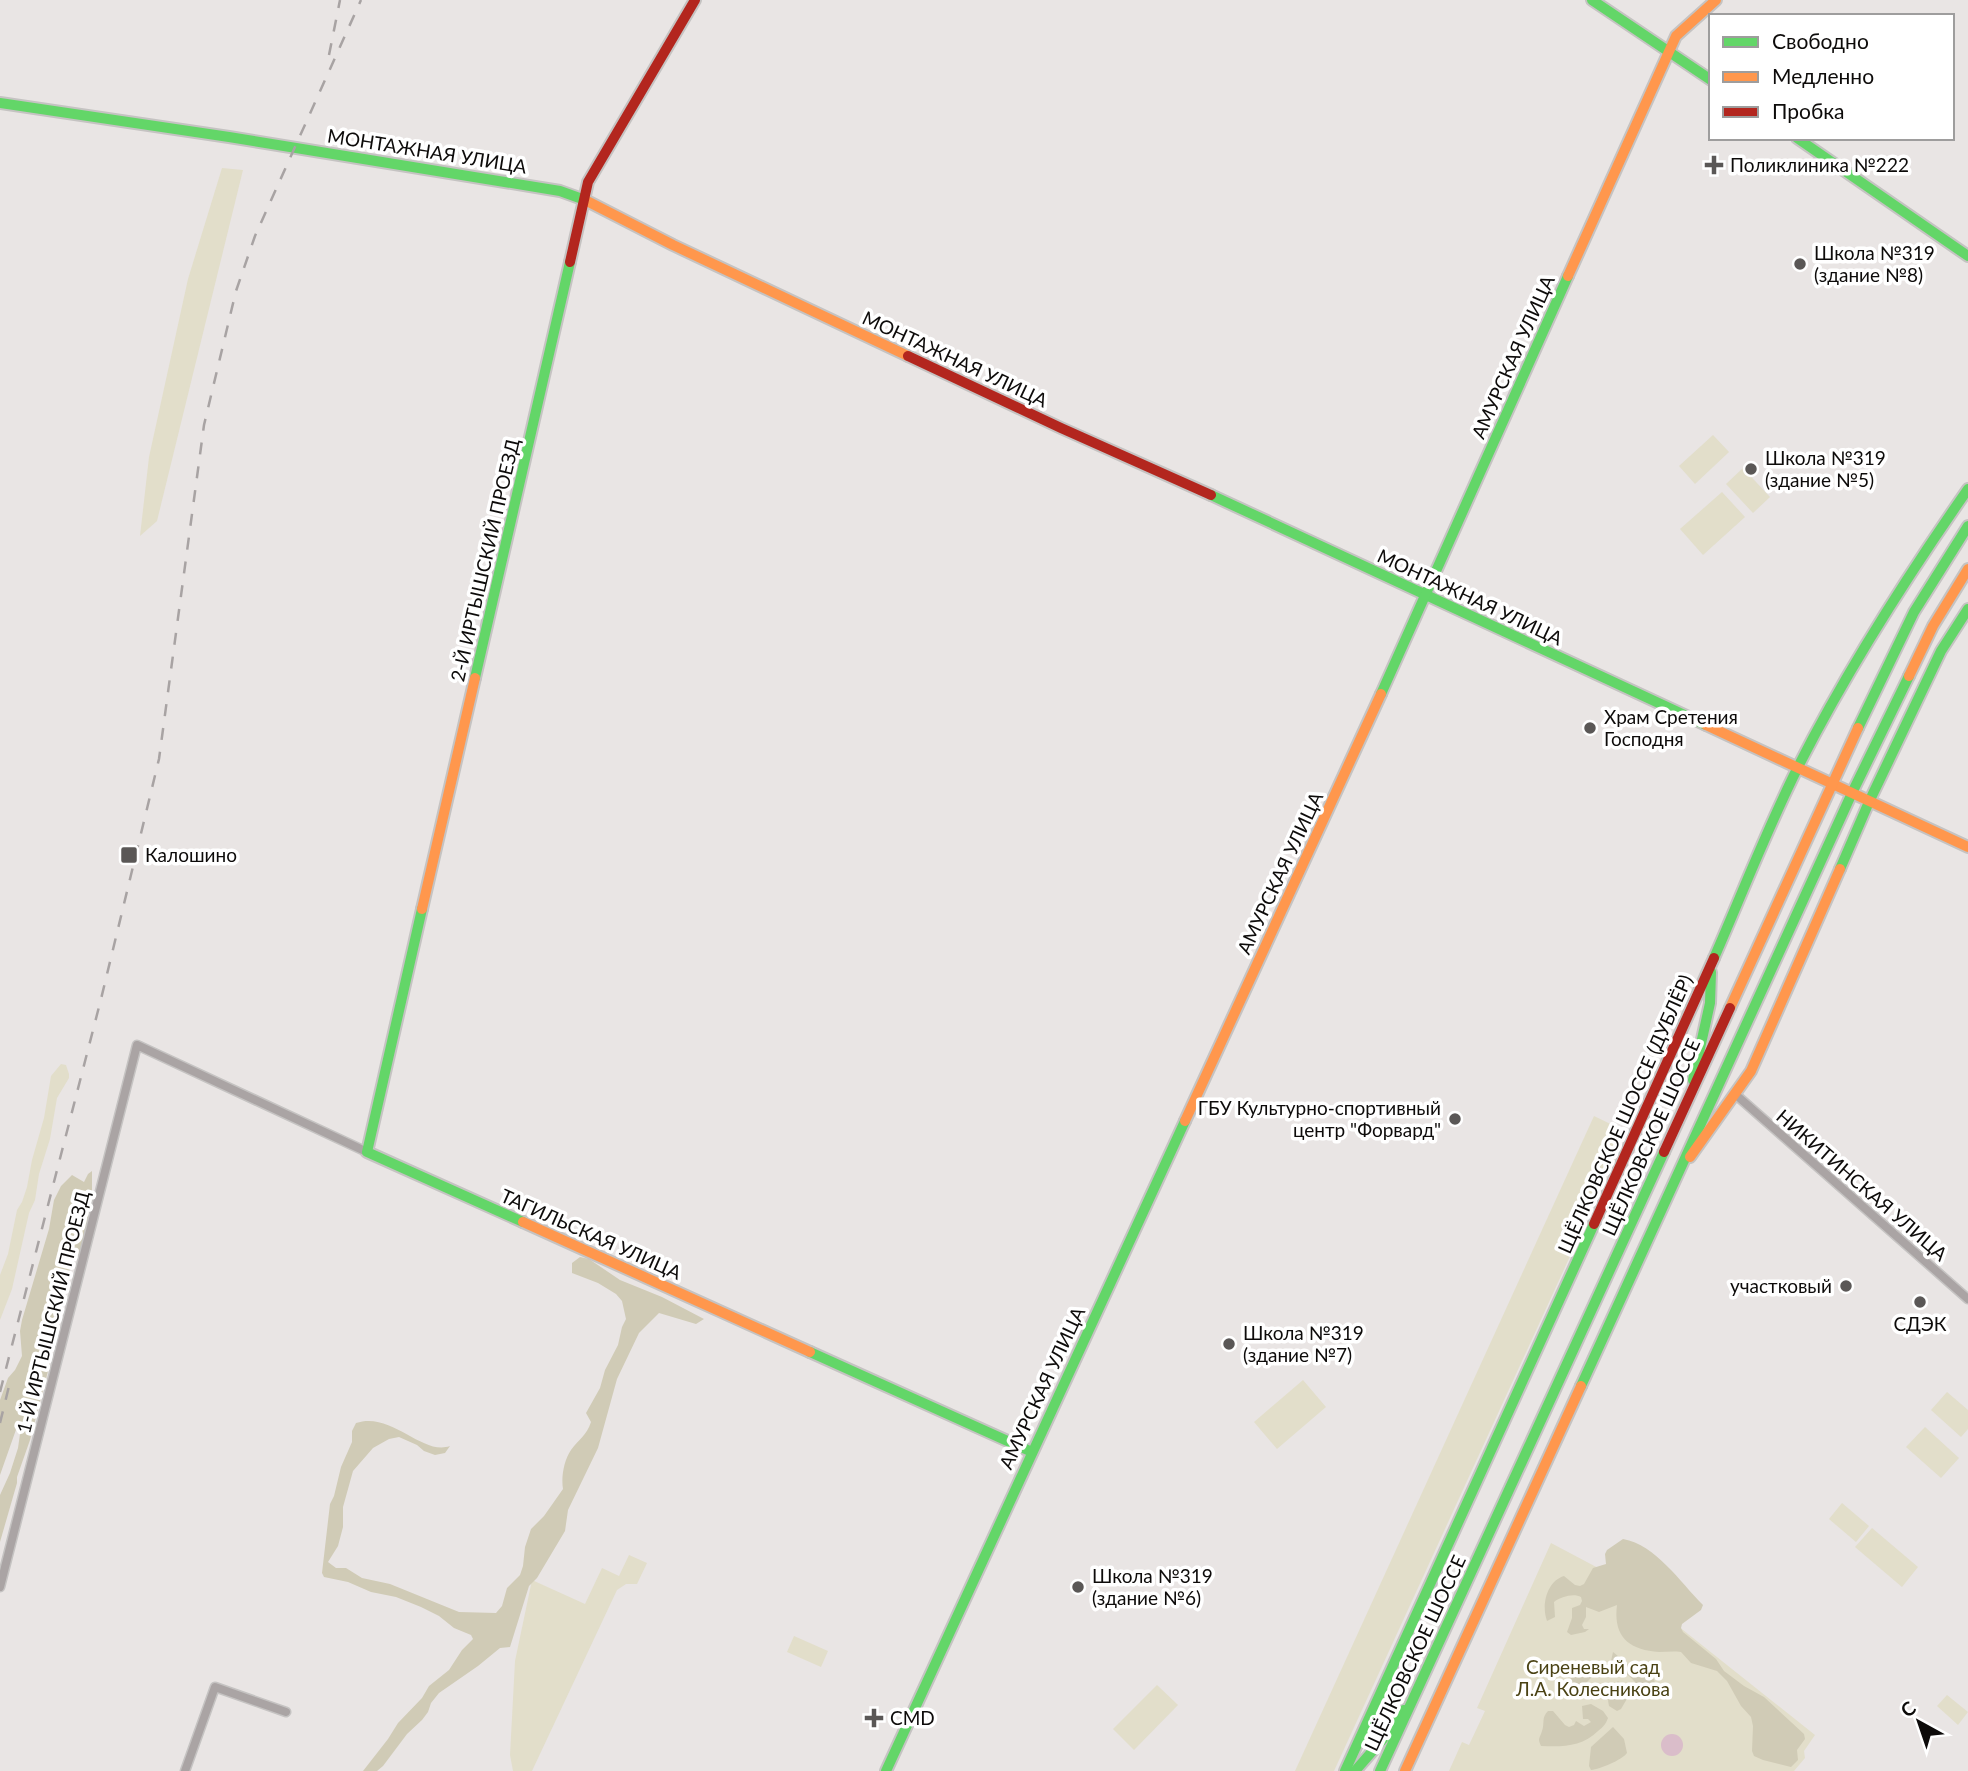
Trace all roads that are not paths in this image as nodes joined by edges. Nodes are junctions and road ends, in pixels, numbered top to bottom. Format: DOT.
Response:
graph roads {
  1 [pos="695,0"];
  2 [pos="1592,0"];
  3 [pos="1716,0"];
  4 [pos="1669,50"];
  5 [pos="1709,78"];
  6 [pos="0,103"];
  7 [pos="1800,140"];
  8 [pos="584,200"];
  9 [pos="1968,256"];
  10 [pos="1968,489"];
  11 [pos="1968,526"];
  12 [pos="1967,570"];
  13 [pos="1426,597"];
  14 [pos="1968,609"];
  15 [pos="1798,768"];
  16 [pos="1831,783"];
  17 [pos="1852,793"];
  18 [pos="1869,802"];
  19 [pos="1968,847"];
  20 [pos="1711,966"];
  21 [pos="137,1045"];
  22 [pos="1690,1092"];
  23 [pos="1735,1094"];
  24 [pos="367,1152"];
  25 [pos="1674,1183"];
  26 [pos="1968,1299"];
  27 [pos="1032,1452"];
  28 [pos="0,1587"];
  29 [pos="1415,1694"];
  30 [pos="286,1712"];
  31 [pos="185,1771"];
  32 [pos="886,1771"];
  33 [pos="1345,1771"];
  34 [pos="1354,1771"];
  35 [pos="1380,1771"];
  36 [pos="1405,1771"];
  1 -- 8 [label="street, 2-Й ИРТЫШСКИЙ ПРОЕЗД"];
  2 -- 4 [label="street"];
  3 -- 4 [label="street, АМУРСКАЯ УЛИЦА"];
  4 -- 5 [label="street"];
  4 -- 13 [label="street, АМУРСКАЯ УЛИЦА"];
  6 -- 8 [label="street, МОНТАЖНАЯ УЛИЦА"];
  7 -- 9 [label="street"];
  8 -- 13 [label="street, МОНТАЖНАЯ УЛИЦА"];
  8 -- 24 [label="street, 2-Й ИРТЫШСКИЙ ПРОЕЗД"];
  10 -- 15 [label="street, ЩЁЛКОВСКОЕ ШОССЕ (ДУБЛЁР)"];
  11 -- 16 [label="street, ЩЁЛКОВСКОЕ ШОССЕ"];
  12 -- 17 [label="street, ЩЁЛКОВСКОЕ ШОССЕ"];
  13 -- 15 [label="street, МОНТАЖНАЯ УЛИЦА"];
  13 -- 27 [label="street, АМУРСКАЯ УЛИЦА"];
  14 -- 18 [label="street"];
  15 -- 16 [label="street, МОНТАЖНАЯ УЛИЦА"];
  15 -- 20 [label="street, ЩЁЛКОВСКОЕ ШОССЕ (ДУБЛЁР)"];
  16 -- 17 [label="street, МОНТАЖНАЯ УЛИЦА"];
  16 -- 22 [label="street, ЩЁЛКОВСКОЕ ШОССЕ"];
  17 -- 18 [label="street, МОНТАЖНАЯ УЛИЦА"];
  17 -- 25 [label="street, ЩЁЛКОВСКОЕ ШОССЕ"];
  18 -- 19 [label="street, МОНТАЖНАЯ УЛИЦА"];
  18 -- 23 [label="street"];
  20 -- 22 [label="street"];
  20 -- 33 [label="street, ЩЁЛКОВСКОЕ ШОССЕ (ДУБЛЁР)"];
  21 -- 24 [label="street, ТАГИЛЬСКАЯ УЛИЦА"];
  21 -- 28 [label="street, 1-Й ИРТЫШСКИЙ ПРОЕЗД"];
  22 -- 29 [label="street, ЩЁЛКОВСКОЕ ШОССЕ"];
  23 -- 25 [label="street"];
  23 -- 26 [label="street, НИКИТИНСКАЯ УЛИЦА"];
  24 -- 27 [label="street, ТАГИЛЬСКАЯ УЛИЦА"];
  25 -- 36 [label="street, ЩЁЛКОВСКОЕ ШОССЕ"];
  27 -- 32 [label="street, АМУРСКАЯ УЛИЦА"];
  29 -- 34 [label="street"];
  29 -- 35 [label="street, ЩЁЛКОВСКОЕ ШОССЕ"];
  30 -- 31 [label="street"];
}
